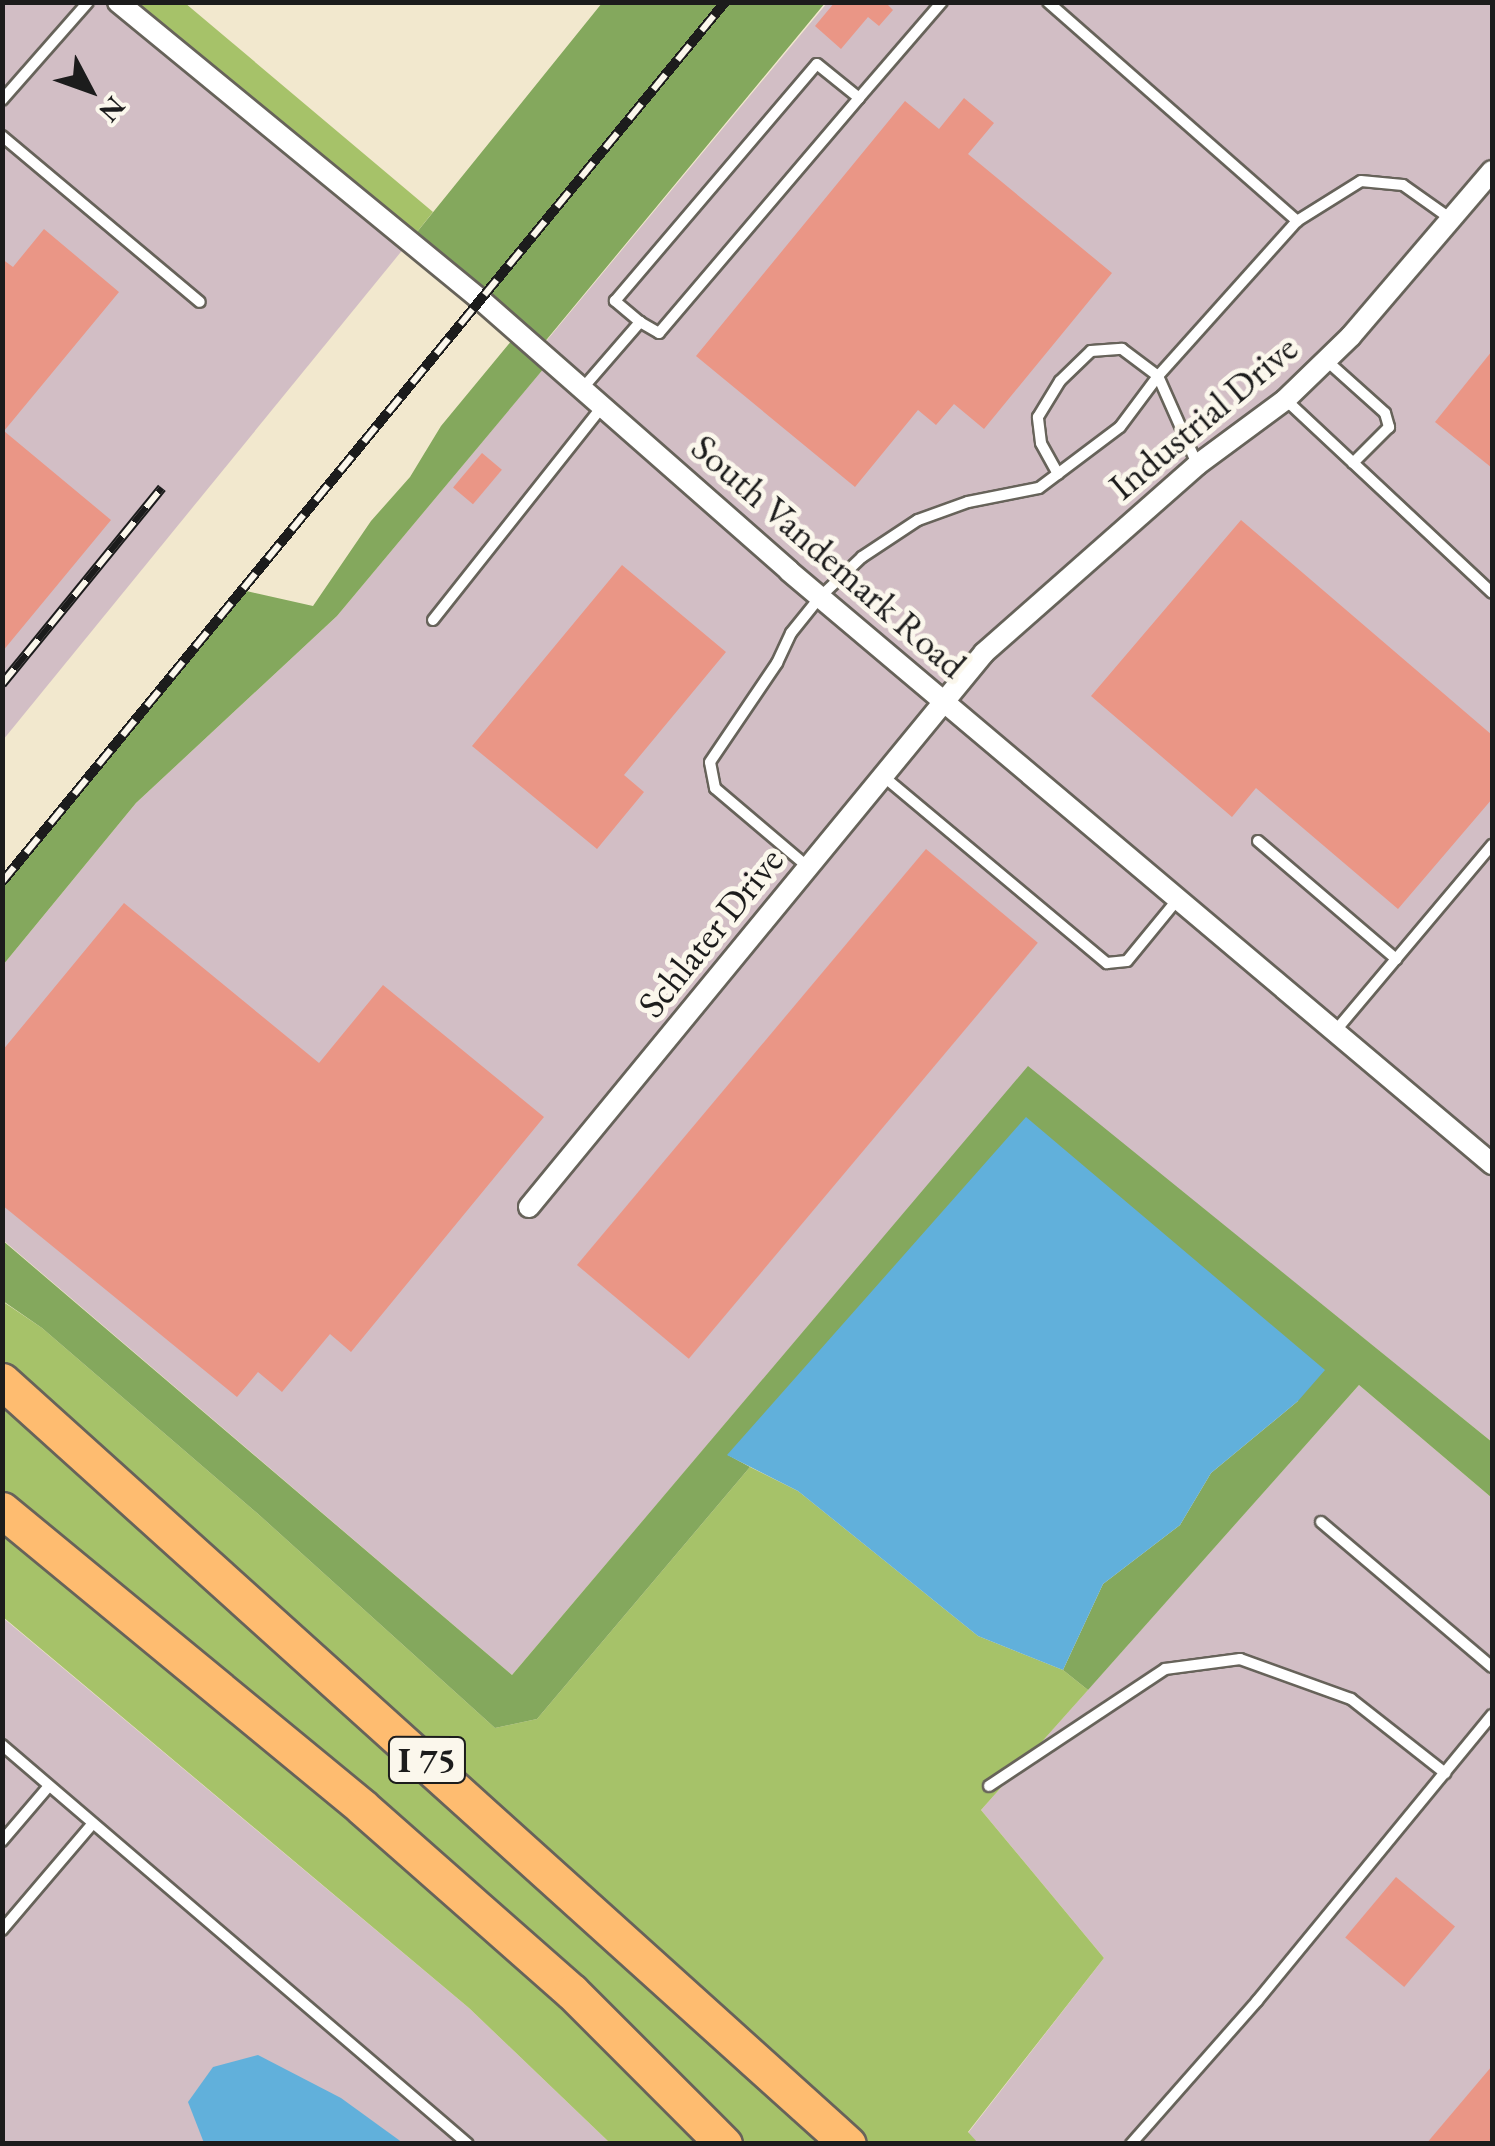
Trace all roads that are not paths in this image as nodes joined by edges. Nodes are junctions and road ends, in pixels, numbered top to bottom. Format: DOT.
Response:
graph roads {
  1 [pos="88,2"];
  2 [pos="118,2"];
  3 [pos="942,2"];
  4 [pos="1048,2"];
  5 [pos="858,98"];
  6 [pos="2,100"];
  7 [pos="2,136"];
  8 [pos="1492,172"];
  9 [pos="1452,220"];
  10 [pos="1296,222"];
  11 [pos="200,302"];
  12 [pos="640,322"];
  13 [pos="1326,360"];
  14 [pos="1158,376"];
  15 [pos="582,390"];
  16 [pos="1285,400"];
  17 [pos="602,408"];
  18 [pos="1353,462"];
  19 [pos="1197,465"];
  20 [pos="1058,474"];
  21 [pos="1492,593"];
  22 [pos="820,597"];
  23 [pos="433,620"];
  24 [pos="944,701"];
  25 [pos="883,776"];
  26 [pos="1258,841"];
  27 [pos="1492,846"];
  28 [pos="808,868"];
  29 [pos="1178,898"];
  30 [pos="1396,959"];
  31 [pos="1337,1028"];
  32 [pos="1492,1164"];
  33 [pos="528,1207"];
  34 [pos="2,1381"];
  35 [pos="2,1510"];
  36 [pos="1321,1522"];
  37 [pos="1492,1667"];
  38 [pos="1492,1715"];
  39 [pos="2,1745"];
  40 [pos="1445,1773"];
  41 [pos="49,1786"];
  42 [pos="989,1786"];
  43 [pos="93,1823"];
  44 [pos="2,1841"];
  45 [pos="2,1930"];
  46 [pos="468,2144"];
  47 [pos="724,2144"];
  48 [pos="848,2144"];
  49 [pos="1131,2144"];
  1 -- 6 [label="lane"];
  2 -- 15 [label="street, South Vandemark Road"];
  3 -- 5 [label="lane"];
  4 -- 10 [label="lane"];
  5 -- 12 [label="lane"];
  5 -- 12 [label="lane"];
  7 -- 11 [label="lane"];
  8 -- 9 [label="street, Industrial Drive"];
  9 -- 10 [label="lane"];
  9 -- 13 [label="street, Industrial Drive"];
  10 -- 14 [label="lane"];
  12 -- 15 [label="lane"];
  13 -- 16 [label="street, Industrial Drive"];
  13 -- 18 [label="lane"];
  14 -- 19 [label="lane"];
  14 -- 20 [label="lane"];
  14 -- 20 [label="lane"];
  15 -- 17 [label="street, South Vandemark Road"];
  16 -- 18 [label="lane"];
  16 -- 19 [label="street, Industrial Drive"];
  17 -- 22 [label="street, South Vandemark Road"];
  17 -- 23 [label="lane"];
  18 -- 21 [label="lane"];
  19 -- 24 [label="street, Industrial Drive"];
  20 -- 22 [label="lane"];
  22 -- 24 [label="street, South Vandemark Road"];
  22 -- 28 [label="lane"];
  24 -- 25 [label="street, Schlater Drive"];
  24 -- 29 [label="street, South Vandemark Road"];
  25 -- 28 [label="street, Schlater Drive"];
  25 -- 29 [label="lane"];
  26 -- 30 [label="lane"];
  27 -- 30 [label="lane"];
  28 -- 33 [label="street, Schlater Drive"];
  29 -- 31 [label="street, South Vandemark Road"];
  30 -- 31 [label="lane"];
  31 -- 32 [label="street, South Vandemark Road"];
  34 -- 48 [label="highway, I 75"];
  35 -- 47 [label="highway, I 75"];
  36 -- 37 [label="lane"];
  38 -- 40 [label="lane"];
  39 -- 41 [label="lane"];
  40 -- 42 [label="lane"];
  40 -- 49 [label="lane"];
  41 -- 43 [label="lane"];
  41 -- 44 [label="lane"];
  43 -- 45 [label="lane"];
  43 -- 46 [label="lane"];
}
